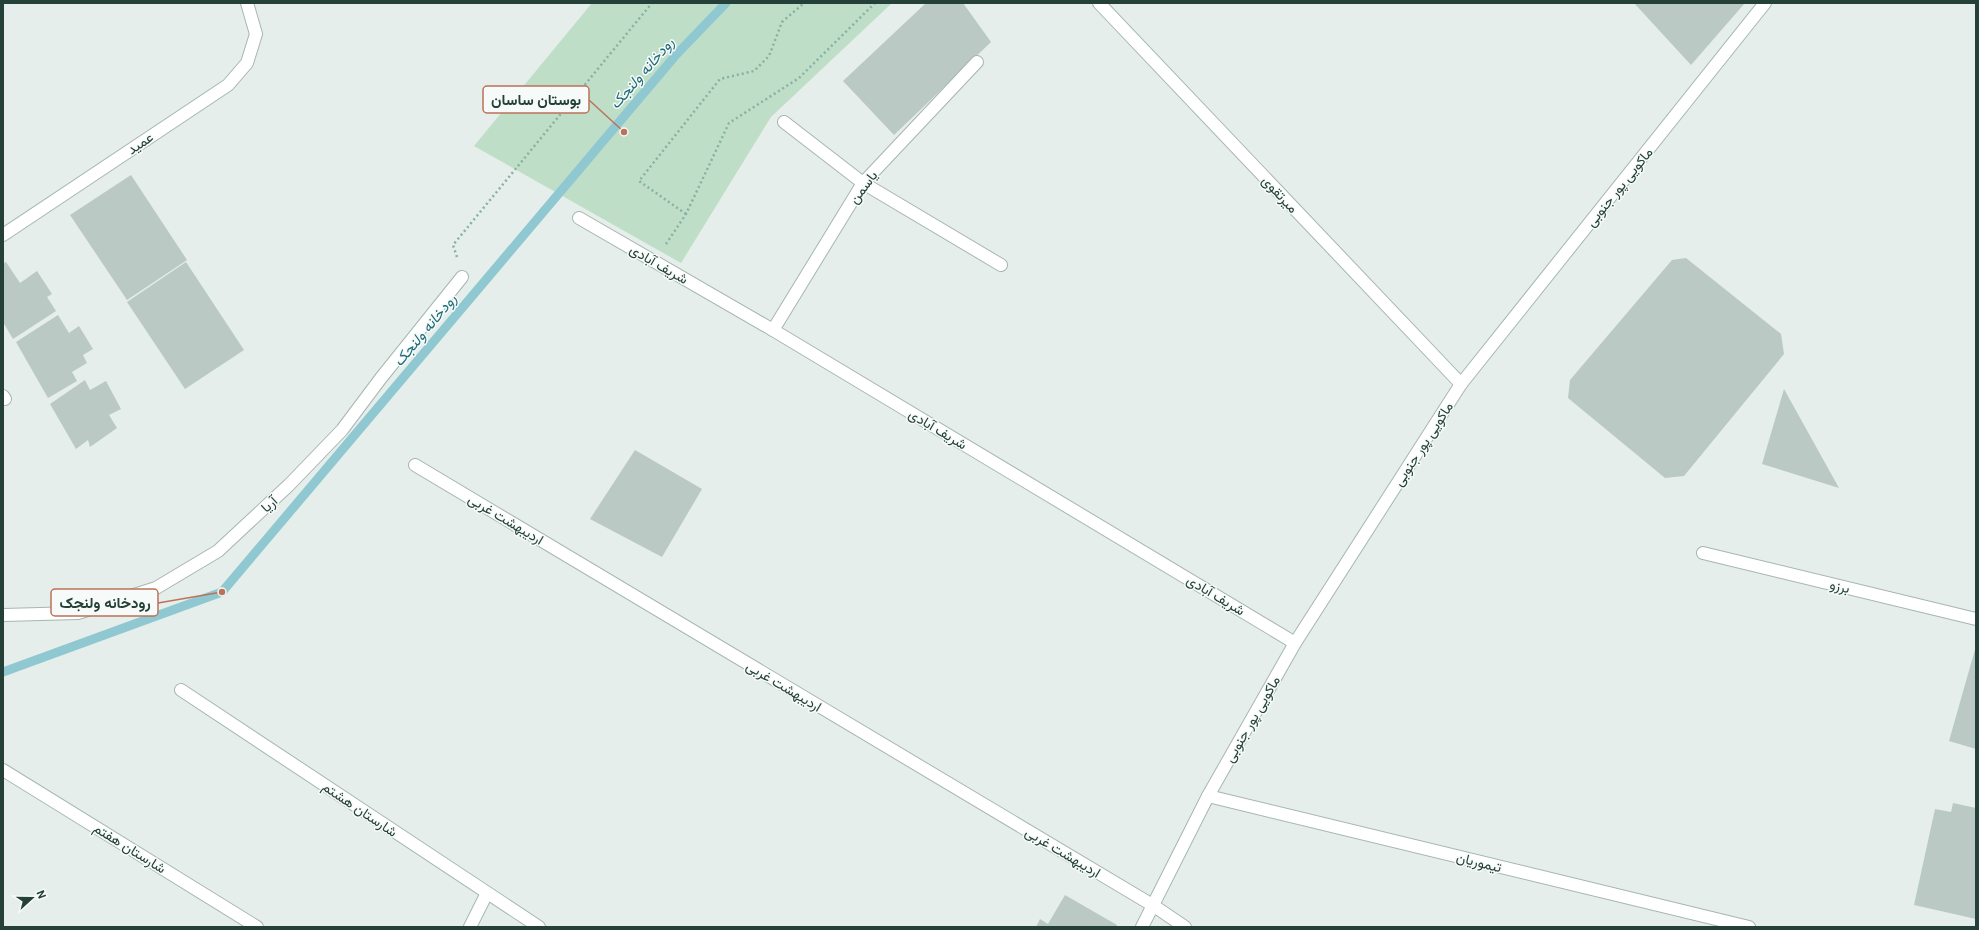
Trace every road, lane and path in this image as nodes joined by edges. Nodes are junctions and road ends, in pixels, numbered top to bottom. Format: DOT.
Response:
graph roads {
  1 [pos="247,3"];
  2 [pos="652,3"];
  3 [pos="804,3"];
  4 [pos="876,3"];
  5 [pos="1100,3"];
  6 [pos="1765,3"];
  7 [pos="977,62"];
  8 [pos="784,122"];
  9 [pos="863,183"];
  10 [pos="686,214"];
  11 [pos="579,218"];
  12 [pos="3,235"];
  13 [pos="655,261"];
  14 [pos="1001,265"];
  15 [pos="462,277"];
  16 [pos="774,330"];
  17 [pos="1461,384"];
  18 [pos="415,465"];
  19 [pos="1703,553"];
  20 [pos="3,616"];
  21 [pos="1976,619"];
  22 [pos="1295,643"];
  23 [pos="181,690"];
  24 [pos="3,770"];
  25 [pos="1208,796"];
  26 [pos="487,893"];
  27 [pos="1154,906"];
  28 [pos="258,927"];
  29 [pos="470,927"];
  30 [pos="539,927"];
  31 [pos="1142,927"];
  32 [pos="1185,927"];
  33 [pos="1749,927"];
  1 -- 12 [label="street, عمید"];
  2 -- 15 [label="path"];
  3 -- 10 [label="path"];
  4 -- 10 [label="path"];
  5 -- 17 [label="street, میرتقوی"];
  6 -- 17 [label="street, ماکویی‌ پور جنوبی"];
  7 -- 9 [label="street, یاسمن"];
  8 -- 9 [label="street"];
  9 -- 14 [label="street"];
  9 -- 16 [label="street, یاسمن"];
  10 -- 13 [label="path"];
  11 -- 13 [label="street, شریف آبادی"];
  13 -- 16 [label="street, شریف آبادی"];
  15 -- 20 [label="street, آریا"];
  16 -- 22 [label="street, شریف آبادی"];
  17 -- 22 [label="street, ماکویی‌ پور جنوبی"];
  18 -- 27 [label="street, اردیبهشت غربی"];
  19 -- 21 [label="street, برزو"];
  22 -- 25 [label="street, ماکویی‌ پور جنوبی"];
  23 -- 26 [label="street, شارستان هشتم"];
  24 -- 28 [label="street, شارستان هفتم"];
  25 -- 27 [label="street, ماکویی‌ پور جنوبی"];
  25 -- 33 [label="street, تیموریان"];
  26 -- 29 [label="street"];
  26 -- 30 [label="street, شارستان هشتم"];
  27 -- 31 [label="street, ماکویی‌ پور جنوبی"];
  27 -- 32 [label="street, اردیبهشت غربی"];
}
